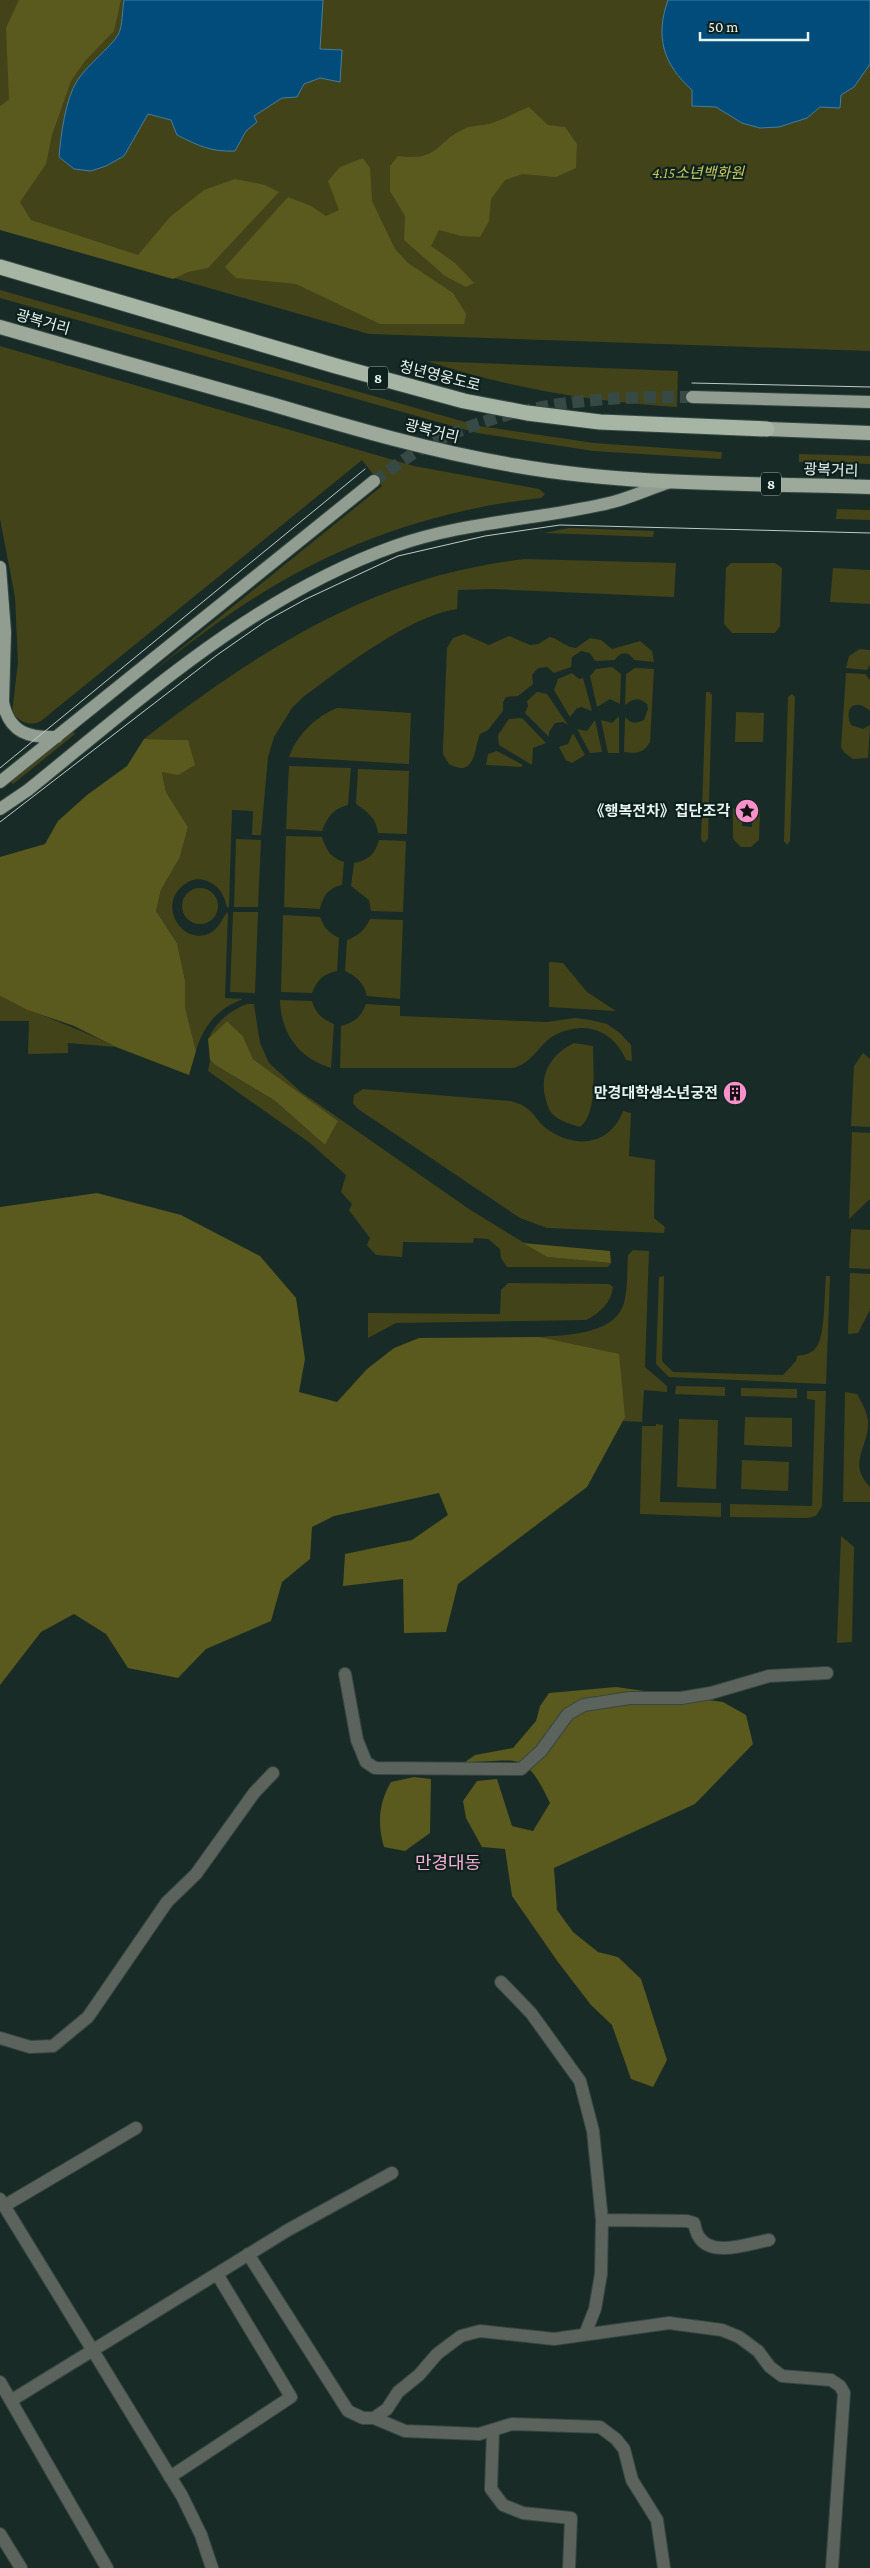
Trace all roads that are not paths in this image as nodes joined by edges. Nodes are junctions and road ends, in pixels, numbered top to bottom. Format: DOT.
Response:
graph roads {
  1 [pos="0,267"];
  2 [pos="0,327"];
  3 [pos="16,332"];
  4 [pos="0,336"];
  5 [pos="692,397"];
  6 [pos="870,402"];
  7 [pos="766,429"];
  8 [pos="870,433"];
  9 [pos="374,481"];
  10 [pos="672,481"];
  11 [pos="870,487"];
  12 [pos="0,567"];
  13 [pos="2,707"];
  14 [pos="57,736"];
  15 [pos="0,782"];
  16 [pos="0,809"];
  17 [pos="827,1673"];
  18 [pos="345,1674"];
  19 [pos="273,1773"];
  20 [pos="501,1982"];
  21 [pos="0,2038"];
  22 [pos="136,2128"];
  23 [pos="392,2173"];
  24 [pos="2,2202"];
  25 [pos="602,2220"];
  26 [pos="769,2240"];
  27 [pos="248,2254"];
  28 [pos="216,2274"];
  29 [pos="585,2334"];
  30 [pos="92,2351"];
  31 [pos="0,2382"];
  32 [pos="12,2400"];
  33 [pos="374,2418"];
  34 [pos="493,2430"];
  35 [pos="170,2477"];
  36 [pos="0,2534"];
  37 [pos="21,2568"];
  38 [pos="108,2568"];
  39 [pos="212,2568"];
  40 [pos="569,2568"];
  41 [pos="664,2568"];
  42 [pos="832,2568"];
  1 -- 7 [label="highway, 청년영웅도로 / 8"];
  2 -- 3 [label="highway, 광복거리 / 8"];
  3 -- 4 [label="main road"];
  3 -- 10 [label="highway, 광복거리 / 8"];
  5 -- 6 [label="main road"];
  7 -- 8 [label="highway, 8"];
  9 -- 14 [label="main road"];
  10 -- 11 [label="highway, 광복거리 / 8"];
  10 -- 16 [label="main road"];
  12 -- 13 [label="main road"];
  13 -- 14 [label="main road"];
  14 -- 15 [label="main road"];
  17 -- 18 [label="street"];
  19 -- 21 [label="street"];
  20 -- 25 [label="street"];
  22 -- 24 [label="street"];
  23 -- 27 [label="street"];
  24 -- 30 [label="street"];
  25 -- 26 [label="street"];
  25 -- 29 [label="street"];
  27 -- 28 [label="street"];
  27 -- 33 [label="street"];
  28 -- 30 [label="street"];
  28 -- 35 [label="street"];
  29 -- 33 [label="street"];
  29 -- 42 [label="street"];
  30 -- 32 [label="street"];
  30 -- 35 [label="street"];
  31 -- 32 [label="street"];
  32 -- 38 [label="street"];
  33 -- 34 [label="street"];
  34 -- 40 [label="street"];
  34 -- 41 [label="street"];
  35 -- 39 [label="street"];
  36 -- 37 [label="street"];
}
